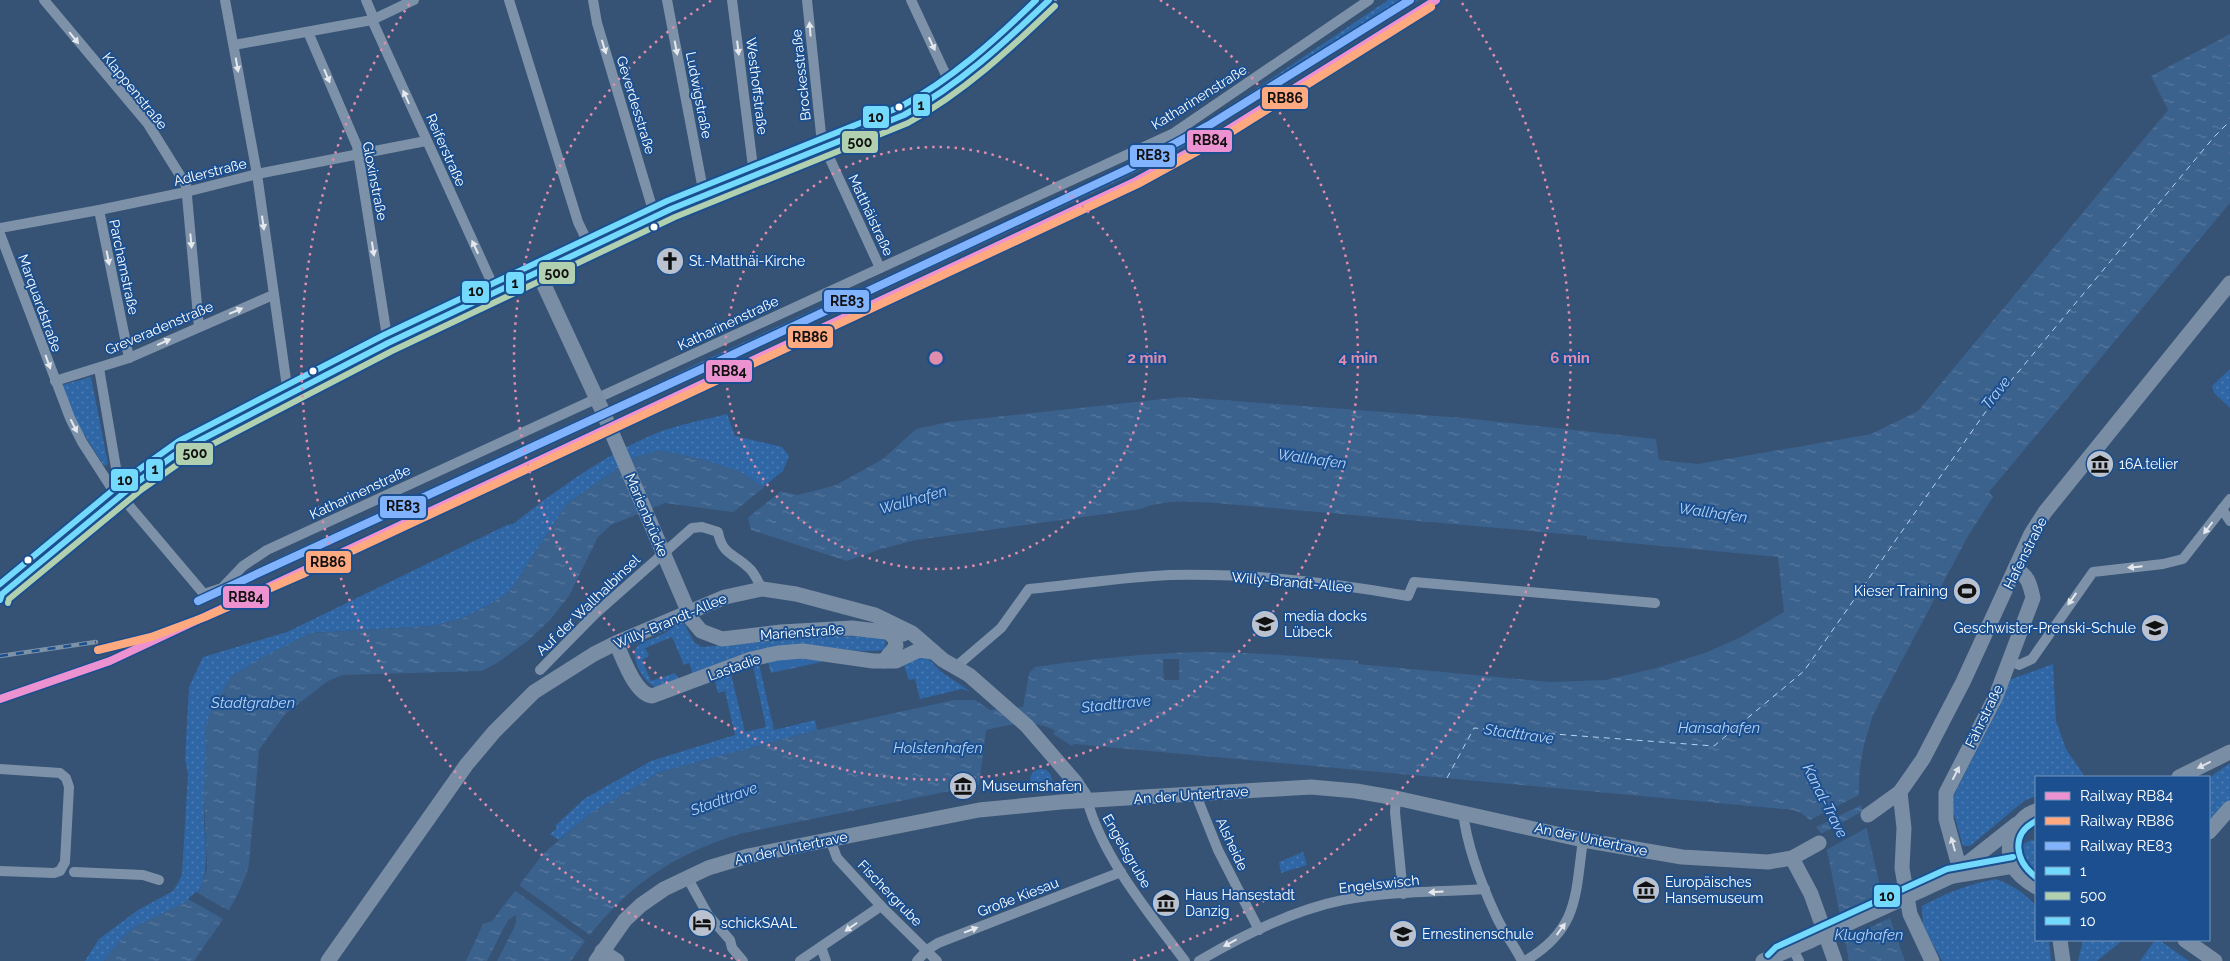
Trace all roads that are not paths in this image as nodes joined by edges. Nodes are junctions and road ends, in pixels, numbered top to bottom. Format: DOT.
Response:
graph roads {
  1 [pos="44,0"];
  2 [pos="226,0"];
  3 [pos="366,0"];
  4 [pos="414,0"];
  5 [pos="509,0"];
  6 [pos="593,0"];
  7 [pos="667,0"];
  8 [pos="732,0"];
  9 [pos="807,0"];
  10 [pos="911,0"];
  11 [pos="1049,0"];
  12 [pos="1369,0"];
  13 [pos="373,19"];
  14 [pos="308,32"];
  15 [pos="234,45"];
  16 [pos="952,88"];
  17 [pos="426,141"];
  18 [pos="825,146"];
  19 [pos="358,154"];
  20 [pos="257,174"];
  21 [pos="754,175"];
  22 [pos="186,192"];
  23 [pos="704,195"];
  24 [pos="99,210"];
  25 [pos="655,217"];
  26 [pos="0,228"];
  27 [pos="0,234"];
  28 [pos="590,247"];
  29 [pos="880,268"];
  30 [pos="538,272"];
  31 [pos="2230,284"];
  32 [pos="496,292"];
  33 [pos="273,296"];
  34 [pos="199,327"];
  35 [pos="388,343"];
  36 [pos="129,358"];
  37 [pos="99,368"];
  38 [pos="55,381"];
  39 [pos="288,394"];
  40 [pos="599,405"];
  41 [pos="116,468"];
  42 [pos="103,476"];
  43 [pos="123,494"];
  44 [pos="2230,499"];
  45 [pos="2222,509"];
  46 [pos="2230,521"];
  47 [pos="2015,569"];
  48 [pos="762,589"];
  49 [pos="0,596"];
  50 [pos="1655,603"];
  51 [pos="838,606"];
  52 [pos="692,620"];
  53 [pos="852,628"];
  54 [pos="888,631"];
  55 [pos="918,640"];
  56 [pos="616,643"];
  57 [pos="934,652"];
  58 [pos="2010,660"];
  59 [pos="884,661"];
  60 [pos="957,669"];
  61 [pos="540,670"];
  62 [pos="2230,752"];
  63 [pos="0,769"];
  64 [pos="2181,776"];
  65 [pos="1900,792"];
  66 [pos="1196,795"];
  67 [pos="1396,798"];
  68 [pos="1086,800"];
  69 [pos="2230,808"];
  70 [pos="1463,812"];
  71 [pos="2035,812"];
  72 [pos="1868,815"];
  73 [pos="2017,824"];
  74 [pos="2218,825"];
  75 [pos="830,839"];
  76 [pos="1583,840"];
  77 [pos="1819,842"];
  78 [pos="1792,858"];
  79 [pos="1964,866"];
  80 [pos="2014,866"];
  81 [pos="0,871"];
  82 [pos="74,872"];
  83 [pos="1121,872"];
  84 [pos="687,877"];
  85 [pos="1950,877"];
  86 [pos="159,880"];
  87 [pos="2035,886"];
  88 [pos="1485,889"];
  89 [pos="1403,894"];
  90 [pos="881,906"];
  91 [pos="1259,930"];
  92 [pos="2186,941"];
  93 [pos="821,947"];
  94 [pos="927,950"];
  95 [pos="599,956"];
  96 [pos="1786,956"];
  97 [pos="328,961"];
  98 [pos="617,961"];
  99 [pos="743,961"];
  100 [pos="800,961"];
  101 [pos="826,961"];
  102 [pos="917,961"];
  103 [pos="937,961"];
  104 [pos="1185,961"];
  105 [pos="1198,961"];
  106 [pos="1524,961"];
  107 [pos="1763,961"];
  108 [pos="1835,961"];
  109 [pos="1932,961"];
  110 [pos="2215,961"];
  1 -- 22 [label="street, Klappenstraße, one-way"];
  2 -- 15 [label="street"];
  3 -- 13 [label="street, Reiferstraße"];
  4 -- 13 [label="street"];
  5 -- 28 [label="street"];
  6 -- 25 [label="street, Geverdesstraße, one-way"];
  7 -- 23 [label="street, Ludwigstraße, one-way"];
  8 -- 21 [label="street, Westhoffstraße, one-way"];
  18 -- 9 [label="street, Brockesstraße, one-way"];
  10 -- 16 [label="street, one-way"];
  11 -- 16 [label="main road"];
  12 -- 29 [label="street, Katharinenstraße"];
  13 -- 14 [label="street"];
  17 -- 13 [label="street, Reiferstraße, one-way"];
  14 -- 15 [label="street"];
  14 -- 19 [label="street, Gloxinstraße, one-way"];
  15 -- 20 [label="street, one-way"];
  16 -- 18 [label="main road"];
  17 -- 19 [label="street, Adlerstraße"];
  32 -- 17 [label="street, Reiferstraße, one-way"];
  18 -- 21 [label="main road"];
  18 -- 29 [label="street, Matthäistraße"];
  19 -- 20 [label="street, Adlerstraße"];
  19 -- 35 [label="street, Gloxinstraße, one-way"];
  20 -- 22 [label="street, Adlerstraße"];
  20 -- 33 [label="street, one-way"];
  21 -- 23 [label="main road"];
  22 -- 24 [label="street, Adlerstraße"];
  22 -- 34 [label="street, Klappenstraße, one-way"];
  23 -- 25 [label="main road"];
  24 -- 26 [label="street, Adlerstraße"];
  24 -- 36 [label="street, Parchamstraße, one-way"];
  25 -- 28 [label="main road"];
  27 -- 38 [label="street, Marquardstraße, one-way"];
  28 -- 30 [label="main road"];
  29 -- 40 [label="street, Katharinenstraße"];
  30 -- 32 [label="main road"];
  30 -- 40 [label="main road"];
  31 -- 47 [label="main road, Hafenstraße"];
  32 -- 35 [label="main road"];
  34 -- 33 [label="street, Greveradenstraße, one-way"];
  33 -- 39 [label="street"];
  36 -- 34 [label="street, Greveradenstraße, one-way"];
  35 -- 39 [label="main road"];
  36 -- 37 [label="street, Greveradenstraße"];
  37 -- 38 [label="street, Greveradenstraße"];
  37 -- 41 [label="street"];
  38 -- 42 [label="street, Marquardstraße, one-way"];
  39 -- 43 [label="main road"];
  40 -- 43 [label="street, Katharinenstraße"];
  40 -- 52 [label="main road, Marienbrücke, bridge"];
  41 -- 42 [label="street"];
  41 -- 43 [label="street"];
  42 -- 43 [label="street, Marquardstraße"];
  43 -- 49 [label="main road"];
  44 -- 45 [label="street"];
  45 -- 46 [label="street"];
  45 -- 58 [label="street, one-way"];
  47 -- 58 [label="main road, Fährstraße"];
  47 -- 65 [label="main road, Hafenstraße"];
  48 -- 51 [label="main road, Willy-Brandt-Allee"];
  48 -- 56 [label="main road, Willy-Brandt-Allee"];
  48 -- 61 [label="street, Auf der Wallhalbinsel"];
  50 -- 60 [label="street, Willy-Brandt-Allee"];
  51 -- 53 [label="main road"];
  51 -- 55 [label="main road, Willy-Brandt-Allee"];
  52 -- 53 [label="main road, Marienstraße"];
  53 -- 54 [label="main road, Marienstraße"];
  54 -- 55 [label="main road, Marienstraße"];
  54 -- 59 [label="main road"];
  55 -- 57 [label="main road, Willy-Brandt-Allee"];
  56 -- 59 [label="main road, Lastadie"];
  56 -- 97 [label="main road, Willy-Brandt-Allee"];
  57 -- 59 [label="main road, Lastadie"];
  57 -- 60 [label="main road, Willy-Brandt-Allee"];
  79 -- 58 [label="main road, Fährstraße, one-way"];
  60 -- 68 [label="main road, Willy-Brandt-Allee"];
  62 -- 64 [label="main road, one-way"];
  63 -- 81 [label="street"];
  65 -- 72 [label="main road, Hafenstraße"];
  65 -- 109 [label="main road"];
  66 -- 67 [label="main road, An der Untertrave"];
  66 -- 68 [label="main road, An der Untertrave"];
  66 -- 91 [label="street, Alsheide"];
  67 -- 70 [label="main road, An der Untertrave"];
  67 -- 89 [label="street"];
  68 -- 75 [label="main road, An der Untertrave"];
  68 -- 83 [label="street, Engelsgrube"];
  69 -- 74 [label="main road"];
  70 -- 76 [label="main road, An der Untertrave"];
  70 -- 88 [label="street"];
  71 -- 73 [label="main road"];
  73 -- 79 [label="main road"];
  73 -- 80 [label="main road"];
  75 -- 84 [label="main road, An der Untertrave"];
  75 -- 90 [label="street, Fischergrube"];
  76 -- 78 [label="main road, An der Untertrave"];
  106 -- 76 [label="street, one-way"];
  77 -- 78 [label="main road, An der Untertrave"];
  78 -- 108 [label="main road"];
  79 -- 85 [label="main road"];
  80 -- 85 [label="main road"];
  80 -- 87 [label="main road"];
  82 -- 86 [label="street"];
  94 -- 83 [label="street, Große Kiesau, one-way"];
  83 -- 104 [label="street, Engelsgrube"];
  84 -- 95 [label="main road, An der Untertrave"];
  84 -- 99 [label="street"];
  85 -- 96 [label="main road, bridge"];
  88 -- 89 [label="street, Engelswisch, one-way"];
  88 -- 106 [label="street"];
  89 -- 91 [label="street, Engelswisch"];
  90 -- 93 [label="street, one-way"];
  90 -- 94 [label="street, Fischergrube"];
  91 -- 105 [label="street, Engelswisch, one-way"];
  92 -- 110 [label="main road"];
  93 -- 100 [label="street"];
  93 -- 101 [label="street"];
  94 -- 102 [label="street"];
  94 -- 103 [label="street, Fischergrube"];
  95 -- 98 [label="main road"];
  96 -- 107 [label="main road"];
}
